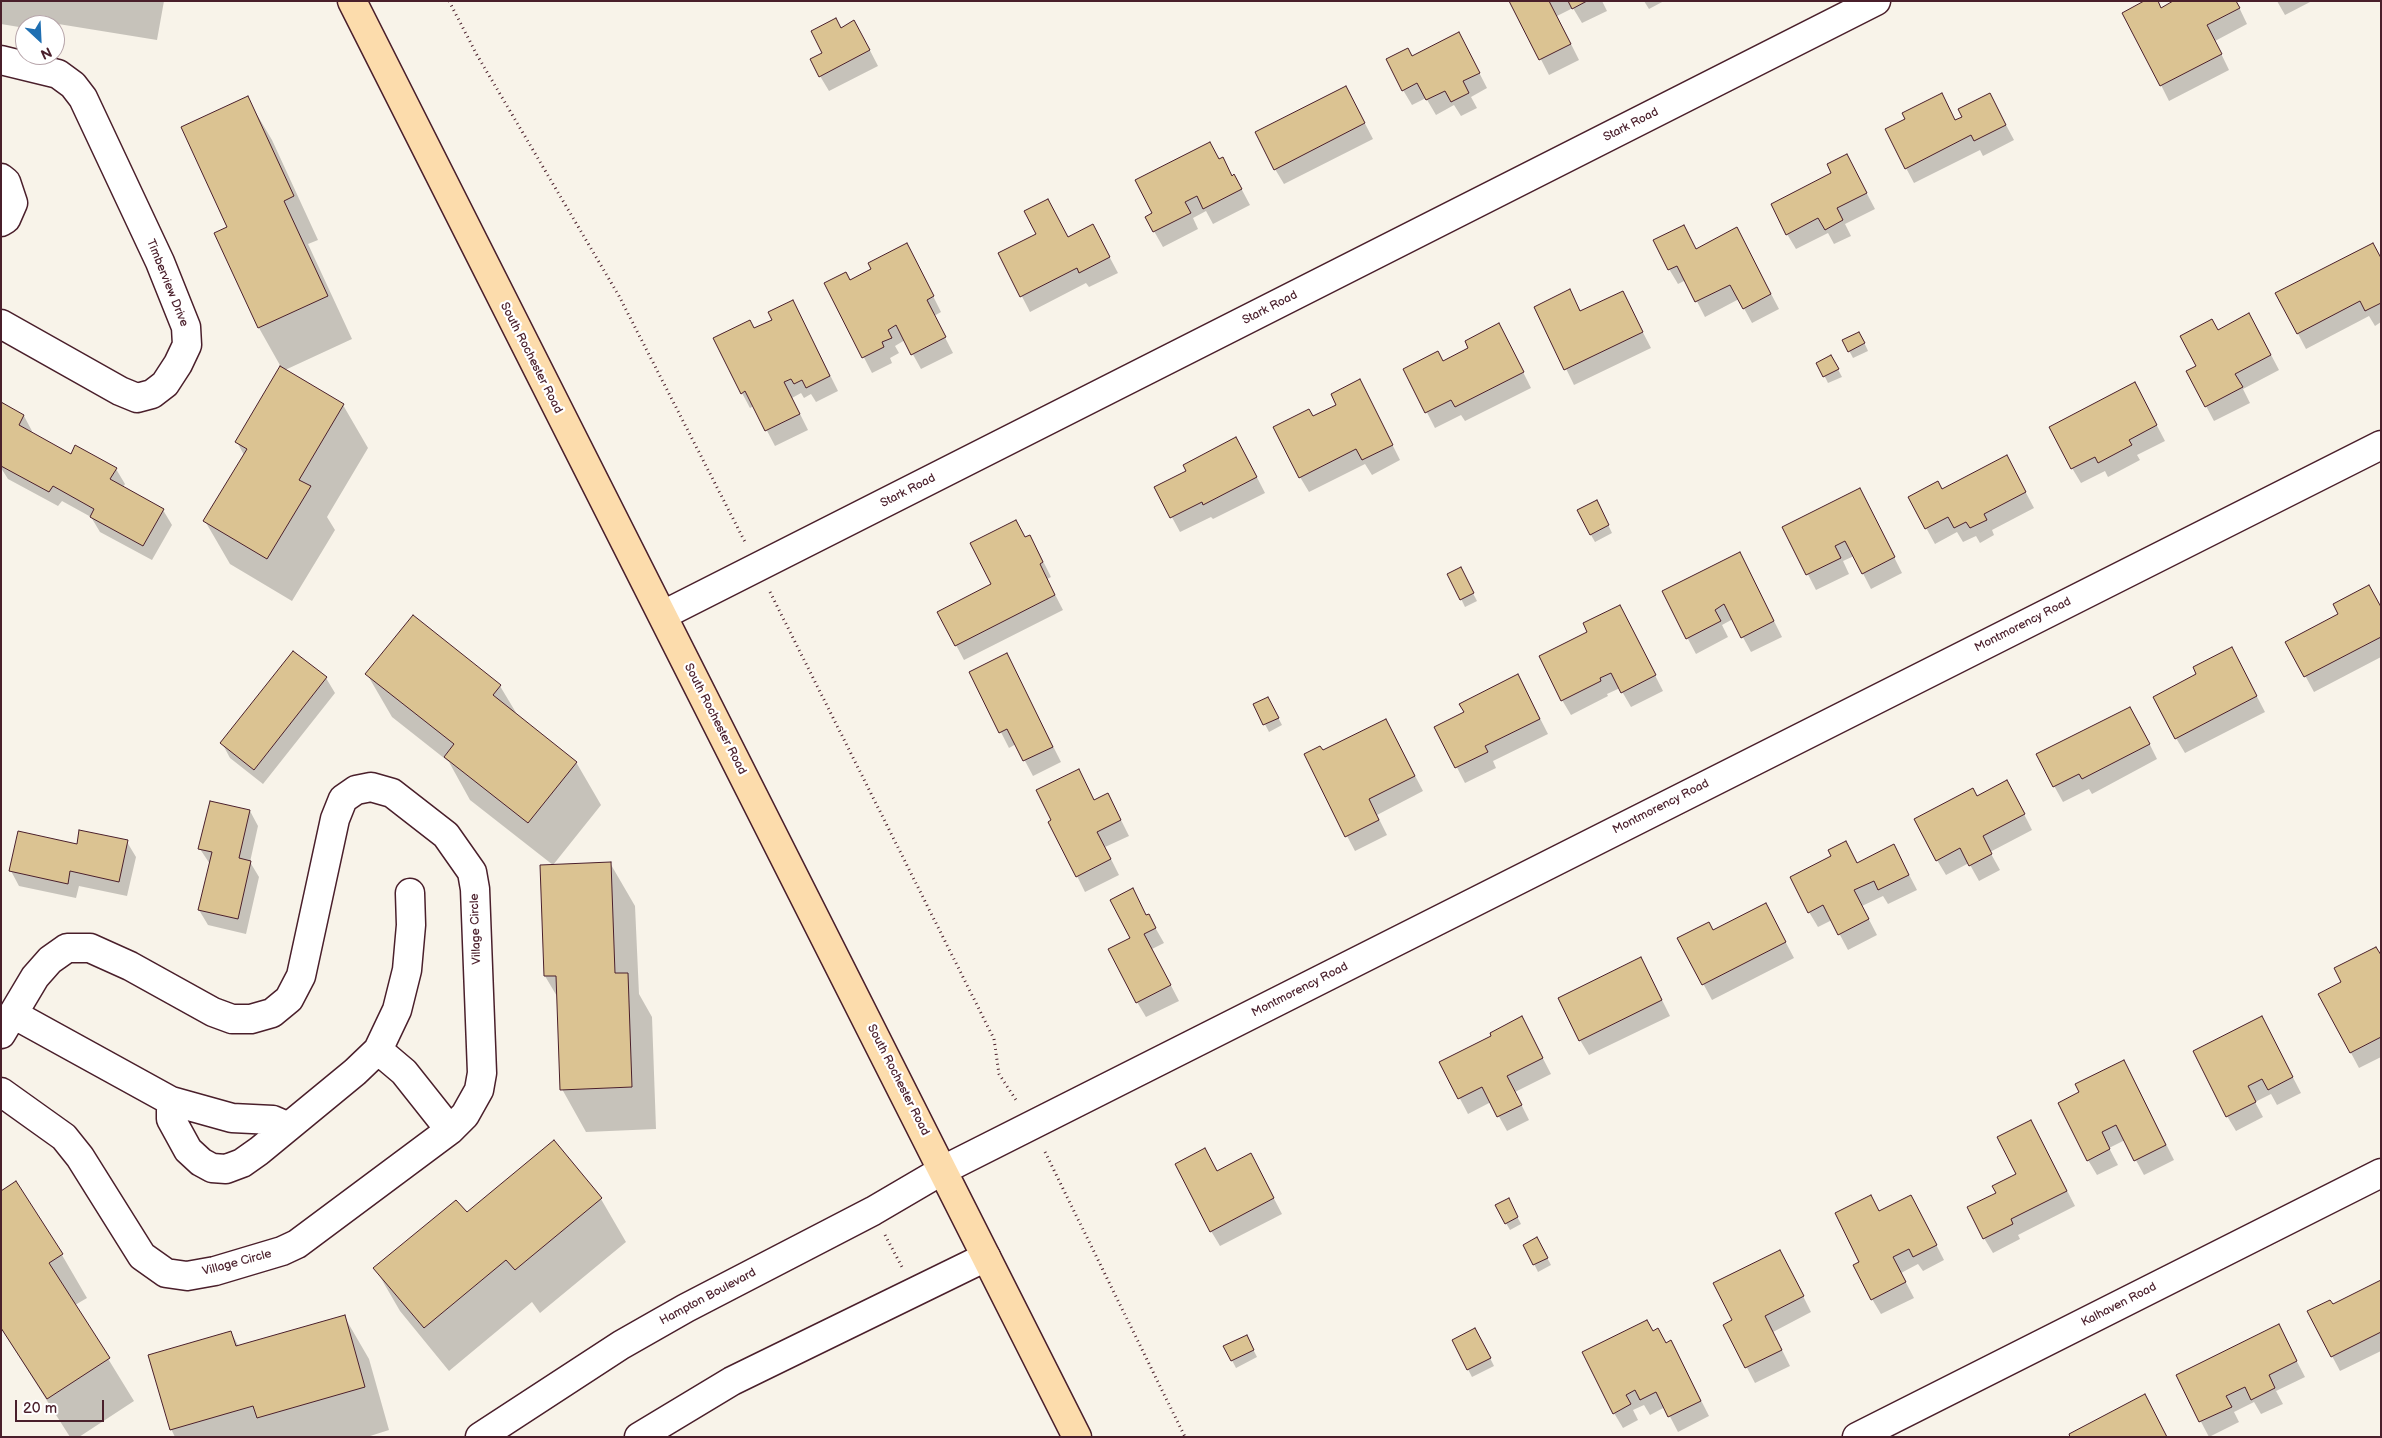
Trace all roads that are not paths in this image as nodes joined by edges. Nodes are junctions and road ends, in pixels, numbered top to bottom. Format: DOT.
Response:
graph roads {
  1 [pos="352,1"];
  2 [pos="1876,1"];
  3 [pos="1,60"];
  4 [pos="1,178"];
  5 [pos="1,222"];
  6 [pos="1,324"];
  7 [pos="2381,445"];
  8 [pos="663,615"];
  9 [pos="410,893"];
  10 [pos="7,1024"];
  11 [pos="378,1050"];
  12 [pos="1,1092"];
  13 [pos="171,1101"];
  14 [pos="287,1126"];
  15 [pos="450,1130"];
  16 [pos="943,1170"];
  17 [pos="2381,1173"];
  18 [pos="986,1257"];
  19 [pos="480,1437"];
  20 [pos="639,1437"];
  21 [pos="1077,1437"];
  22 [pos="1857,1437"];
  1 -- 8 [label="main road, South Rochester Road"];
  2 -- 8 [label="street, Stark Road"];
  3 -- 6 [label="street, Timberview Drive"];
  4 -- 5 [label="street"];
  7 -- 16 [label="street, Montmorency Road"];
  8 -- 16 [label="main road, South Rochester Road"];
  9 -- 11 [label="street"];
  10 -- 13 [label="street"];
  10 -- 15 [label="street, Village Circle"];
  11 -- 14 [label="street"];
  11 -- 15 [label="street"];
  12 -- 15 [label="street, Village Circle"];
  13 -- 14 [label="street"];
  13 -- 14 [label="street"];
  16 -- 18 [label="main road, South Rochester Road"];
  16 -- 19 [label="street, Hampton Boulevard"];
  17 -- 22 [label="street, Kalhaven Road"];
  18 -- 20 [label="street"];
  18 -- 21 [label="main road, South Rochester Road"];
}
